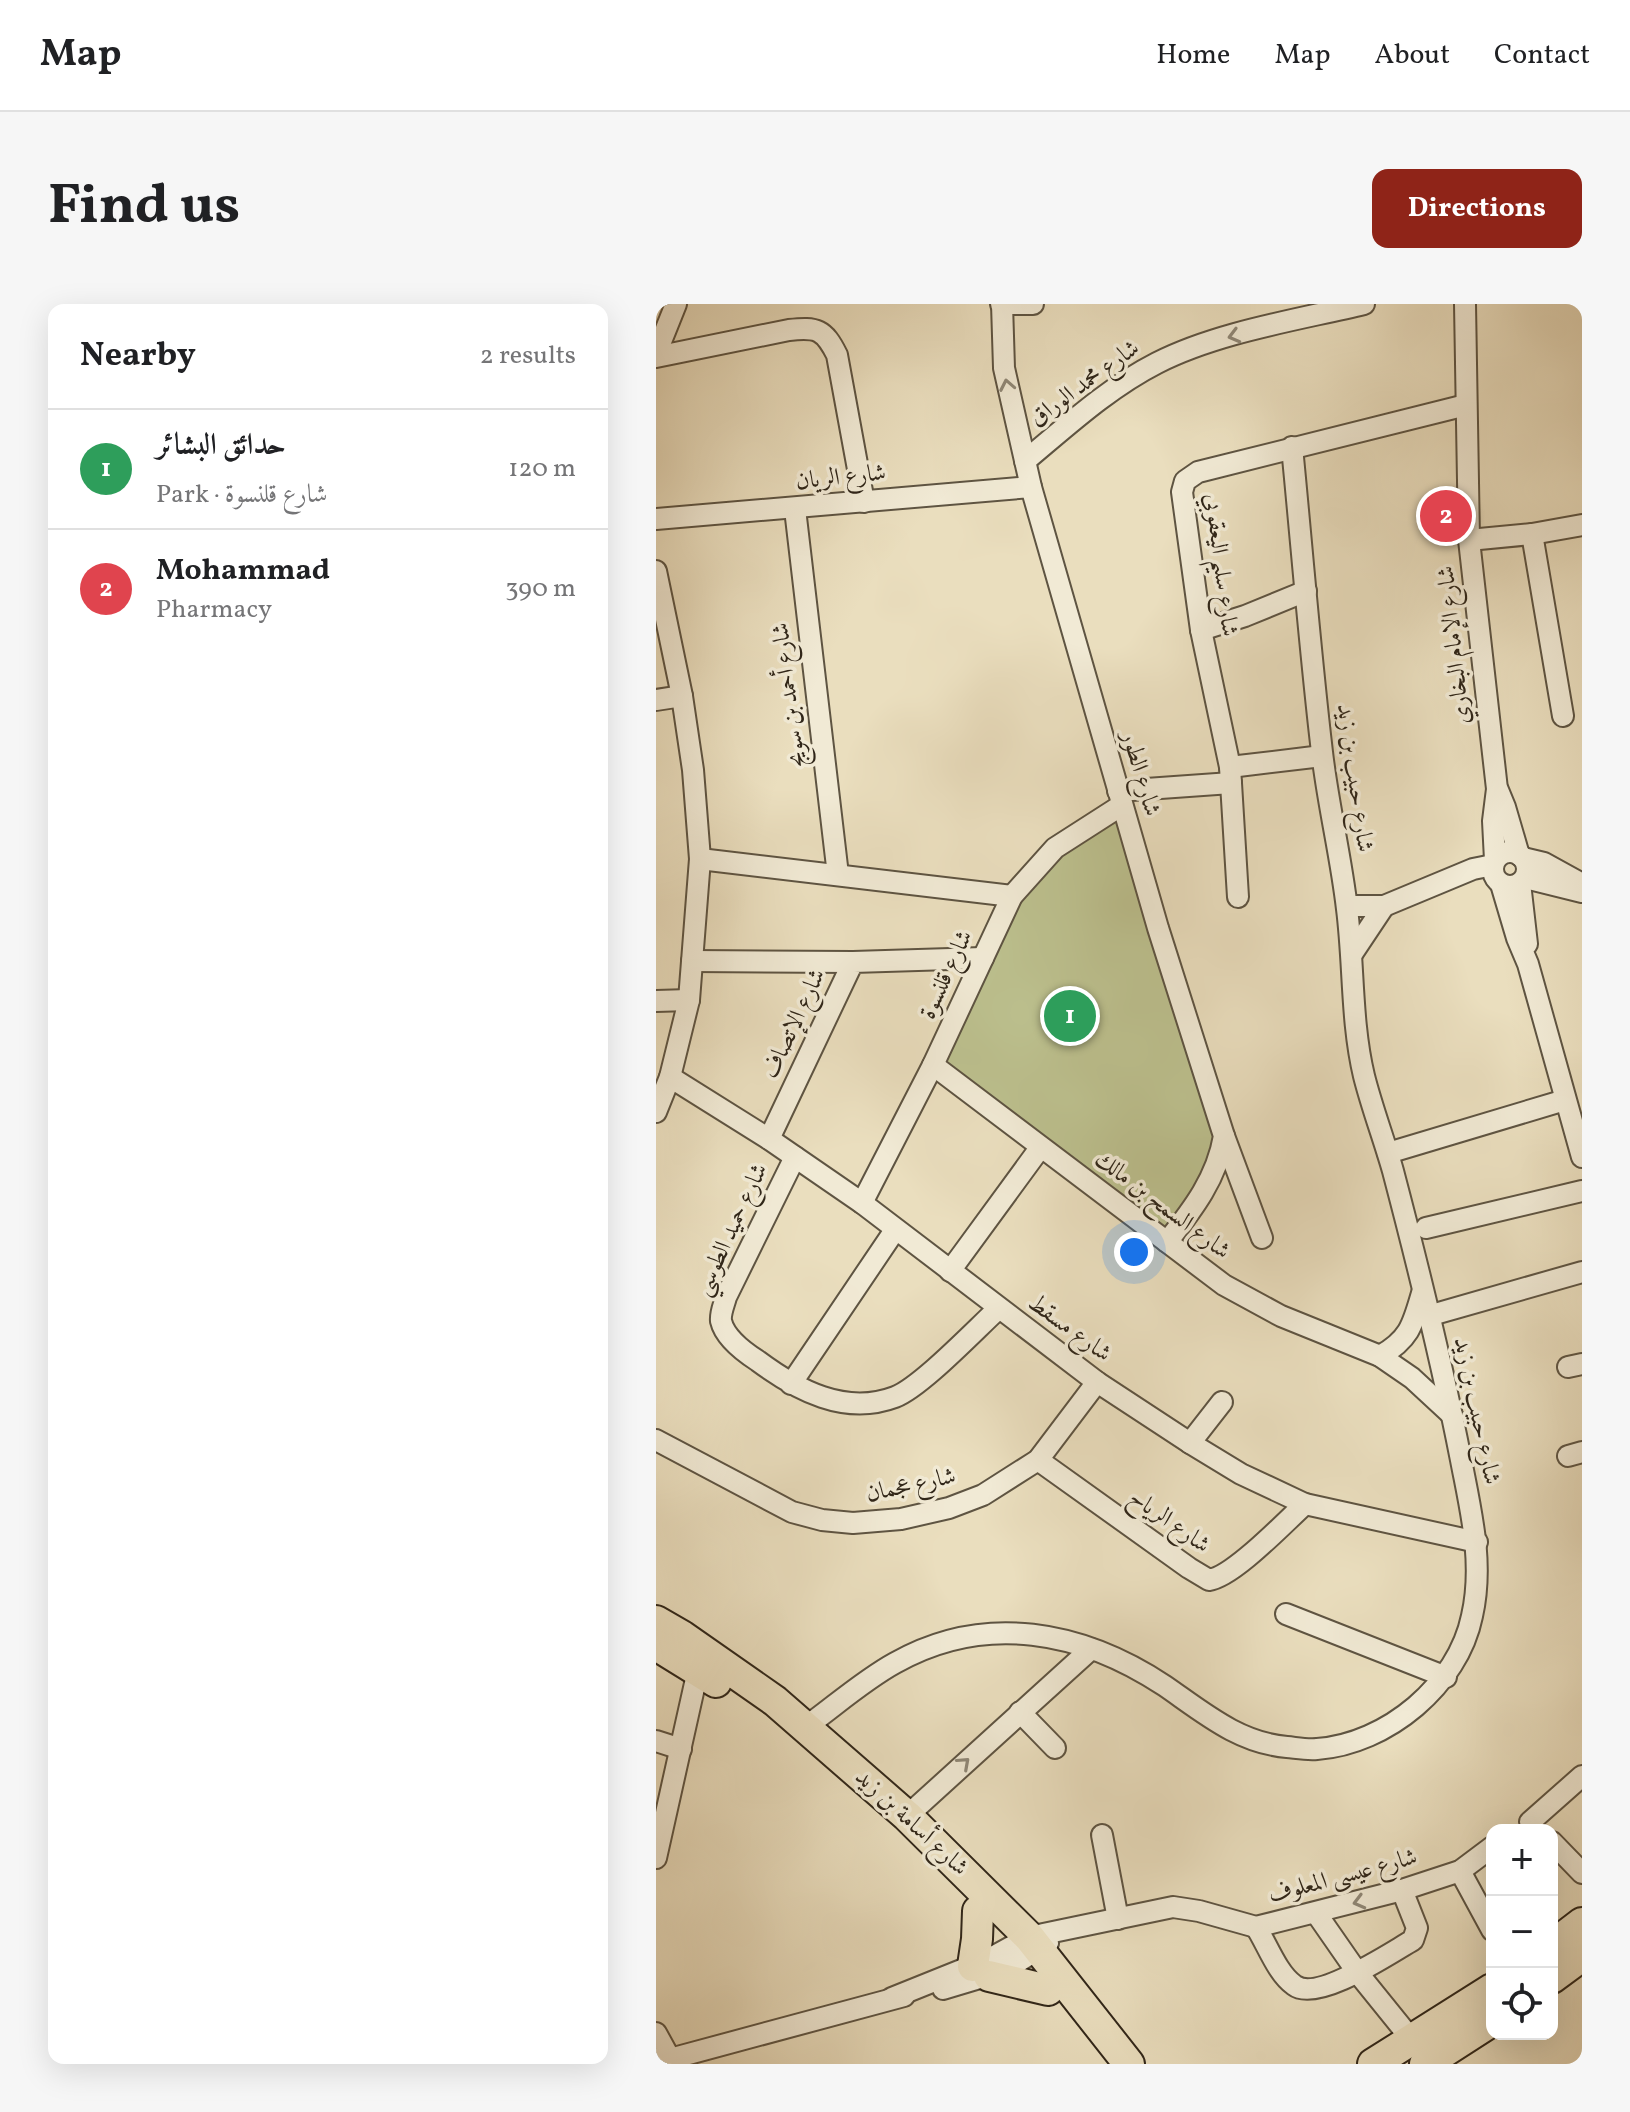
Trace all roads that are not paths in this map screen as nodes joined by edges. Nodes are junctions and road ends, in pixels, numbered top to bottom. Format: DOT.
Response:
graph roads {
  1 [pos="676,304"];
  2 [pos="1002,304"];
  3 [pos="1033,304"];
  4 [pos="1364,304"];
  5 [pos="1465,304"];
  6 [pos="656,356"];
  7 [pos="1466,405"];
  8 [pos="1292,447"];
  9 [pos="1025,461"];
  10 [pos="1031,487"];
  11 [pos="864,502"];
  12 [pos="795,509"];
  13 [pos="656,519"];
  14 [pos="1582,525"];
  15 [pos="1532,534"];
  16 [pos="1469,540"];
  17 [pos="656,571"];
  18 [pos="1306,591"];
  19 [pos="1201,630"];
  20 [pos="682,696"];
  21 [pos="656,700"];
  22 [pos="1563,716"];
  23 [pos="1322,756"];
  24 [pos="1231,775"];
  25 [pos="1120,798"];
  26 [pos="700,859"];
  27 [pos="1509,870"];
  28 [pos="838,875"];
  29 [pos="1581,886"];
  30 [pos="1012,896"];
  31 [pos="1238,897"];
  32 [pos="1347,906"];
  33 [pos="1384,906"];
  34 [pos="1352,954"];
  35 [pos="983,958"];
  36 [pos="692,961"];
  37 [pos="853,962"];
  38 [pos="689,1000"];
  39 [pos="656,1001"];
  40 [pos="933,1065"];
  41 [pos="670,1077"];
  42 [pos="1565,1100"];
  43 [pos="656,1112"];
  44 [pos="1224,1136"];
  45 [pos="769,1139"];
  46 [pos="1040,1148"];
  47 [pos="1388,1153"];
  48 [pos="1582,1154"];
  49 [pos="795,1157"];
  50 [pos="1582,1191"];
  51 [pos="862,1203"];
  52 [pos="1426,1228"];
  53 [pos="895,1230"];
  54 [pos="1262,1238"];
  55 [pos="1167,1242"];
  56 [pos="950,1271"];
  57 [pos="1582,1272"];
  58 [pos="1423,1292"];
  59 [pos="998,1309"];
  60 [pos="1428,1316"];
  61 [pos="1380,1356"];
  62 [pos="1097,1382"];
  63 [pos="791,1384"];
  64 [pos="1222,1402"];
  65 [pos="1452,1415"];
  66 [pos="656,1440"];
  67 [pos="1190,1443"];
  68 [pos="1038,1460"];
  69 [pos="1305,1504"];
  70 [pos="1477,1542"];
  71 [pos="1286,1614"];
  72 [pos="656,1621"];
  73 [pos="656,1645"];
  74 [pos="1091,1649"];
  75 [pos="698,1670"];
  76 [pos="1446,1677"];
  77 [pos="1020,1712"];
  78 [pos="807,1726"];
  79 [pos="656,1741"];
  80 [pos="1055,1748"];
  81 [pos="681,1749"];
  82 [pos="1582,1776"];
  83 [pos="907,1816"];
  84 [pos="1532,1824"];
  85 [pos="1102,1835"];
  86 [pos="658,1844"];
  87 [pos="1558,1848"];
  88 [pos="1486,1852"];
  89 [pos="1460,1871"];
  90 [pos="1582,1873"];
  91 [pos="1402,1890"];
  92 [pos="978,1911"];
  93 [pos="1316,1913"];
  94 [pos="1118,1919"];
  95 [pos="1486,1919"];
  96 [pos="1582,1923"];
  97 [pos="1256,1927"];
  98 [pos="1558,1941"];
  99 [pos="1032,1946"];
  100 [pos="1582,1956"];
  101 [pos="981,1971"];
  102 [pos="1357,1972"];
  103 [pos="1558,1974"];
  104 [pos="1048,1990"];
  105 [pos="1486,1994"];
  106 [pos="1486,2024"];
  107 [pos="656,2033"];
  108 [pos="1418,2052"];
  109 [pos="666,2061"];
  110 [pos="1104,2064"];
  111 [pos="1129,2064"];
  112 [pos="1373,2064"];
  1 -- 6 [label="street"];
  2 -- 3 [label="street"];
  9 -- 2 [label="street, شارع الطور, one-way"];
  4 -- 9 [label="street, شارع محمد الوراق, one-way"];
  5 -- 7 [label="street, شارع الإمام البخاري"];
  6 -- 11 [label="street"];
  7 -- 8 [label="street, شارع سليم اليعقوبي"];
  7 -- 16 [label="street, شارع الإمام البخاري"];
  8 -- 18 [label="street, شارع حبيب بن زيد"];
  8 -- 19 [label="street, شارع سليم اليعقوبي"];
  9 -- 10 [label="street, شارع الطور"];
  10 -- 11 [label="street, شارع الريان"];
  10 -- 25 [label="street, شارع الطور"];
  11 -- 12 [label="street, شارع الريان"];
  12 -- 13 [label="street, شارع الريان"];
  12 -- 28 [label="street, شارع أحمد بن سويج"];
  14 -- 15 [label="street"];
  15 -- 16 [label="street"];
  15 -- 22 [label="street"];
  16 -- 27 [label="street, شارع الإمام البخاري"];
  17 -- 20 [label="street"];
  18 -- 19 [label="street"];
  18 -- 23 [label="street, شارع حبيب بن زيد"];
  19 -- 24 [label="street, شارع سليم اليعقوبي"];
  20 -- 21 [label="street"];
  20 -- 26 [label="street"];
  23 -- 24 [label="street"];
  23 -- 32 [label="street, شارع حبيب بن زيد"];
  24 -- 25 [label="street"];
  24 -- 31 [label="street, شارع سليم اليعقوبي"];
  25 -- 30 [label="street, شارع قلنسوة"];
  25 -- 44 [label="street, شارع الطور"];
  26 -- 28 [label="street"];
  26 -- 36 [label="street"];
  27 -- 29 [label="street"];
  27 -- 33 [label="street"];
  27 -- 42 [label="street, شارع الإمام البخاري"];
  28 -- 30 [label="street"];
  30 -- 35 [label="street, شارع قلنسوة"];
  32 -- 33 [label="street"];
  32 -- 34 [label="street, شارع حبيب بن زيد"];
  33 -- 34 [label="street"];
  34 -- 47 [label="street, شارع حبيب بن زيد"];
  35 -- 37 [label="street, شارع الإتصاف"];
  35 -- 40 [label="street, شارع قلنسوة"];
  36 -- 37 [label="street"];
  36 -- 38 [label="street"];
  37 -- 45 [label="street, شارع الإتصاف"];
  38 -- 39 [label="street"];
  38 -- 41 [label="street"];
  40 -- 46 [label="street, شارع السمح بن مالك"];
  40 -- 51 [label="street, شارع قلنسوة"];
  41 -- 43 [label="street"];
  41 -- 45 [label="street, شارع مسقط"];
  42 -- 47 [label="street"];
  42 -- 48 [label="street, شارع الإمام البخاري"];
  44 -- 54 [label="street, شارع الطور"];
  44 -- 55 [label="street"];
  45 -- 49 [label="street, شارع مسقط"];
  46 -- 55 [label="street, شارع السمح بن مالك"];
  46 -- 56 [label="street"];
  47 -- 58 [label="street, شارع حبيب بن زيد"];
  49 -- 51 [label="street, شارع مسقط"];
  49 -- 63 [label="street, شارع حميد الطوسي"];
  50 -- 52 [label="street"];
  51 -- 53 [label="street, شارع مسقط"];
  53 -- 56 [label="street, شارع مسقط"];
  53 -- 63 [label="street"];
  55 -- 61 [label="street, شارع السمح بن مالك"];
  56 -- 59 [label="street, شارع مسقط"];
  57 -- 60 [label="street"];
  58 -- 60 [label="street, شارع حبيب بن زيد"];
  58 -- 61 [label="street"];
  59 -- 62 [label="street, شارع مسقط"];
  59 -- 63 [label="street, شارع حميد الطوسي"];
  60 -- 65 [label="street, شارع حبيب بن زيد"];
  61 -- 65 [label="street, شارع السمح بن مالك"];
  62 -- 67 [label="street, شارع مسقط"];
  62 -- 68 [label="street, شارع عجمان"];
  64 -- 67 [label="street"];
  65 -- 70 [label="street, شارع حبيب بن زيد"];
  66 -- 68 [label="street, شارع عجمان"];
  67 -- 69 [label="street, شارع مسقط"];
  68 -- 69 [label="street, شارع الرياح"];
  69 -- 70 [label="street, شارع مسقط"];
  70 -- 76 [label="street, شارع حبيب بن زيد"];
  71 -- 76 [label="street"];
  72 -- 78 [label="highway, شارع أسامة بن زيد"];
  73 -- 75 [label="highway, شارع أسامة بن زيد"];
  74 -- 76 [label="street, شارع حبيب بن زيد"];
  74 -- 77 [label="street"];
  74 -- 78 [label="street, شارع حبيب بن زيد"];
  75 -- 81 [label="street"];
  75 -- 92 [label="highway, شارع أسامة بن زيد"];
  77 -- 80 [label="street"];
  83 -- 77 [label="street, one-way"];
  78 -- 83 [label="highway, شارع أسامة بن زيد"];
  79 -- 81 [label="street"];
  81 -- 86 [label="street"];
  82 -- 84 [label="street"];
  83 -- 99 [label="highway, شارع أسامة بن زيد"];
  85 -- 94 [label="street"];
  87 -- 90 [label="street"];
  88 -- 89 [label="street, شارع عيسى المعلوف"];
  89 -- 91 [label="street, شارع عيسى المعلوف"];
  89 -- 95 [label="street"];
  91 -- 93 [label="street, شارع عيسى المعلوف, one-way"];
  91 -- 102 [label="street"];
  92 -- 99 [label="highway, شارع أسامة بن زيد"];
  92 -- 101 [label="highway"];
  93 -- 97 [label="street, شارع عيسى المعلوف"];
  93 -- 102 [label="street"];
  94 -- 97 [label="street, شارع عيسى المعلوف"];
  94 -- 99 [label="street, شارع عيسى المعلوف"];
  96 -- 98 [label="highway"];
  97 -- 102 [label="street"];
  99 -- 101 [label="street, شارع عيسى المعلوف"];
  99 -- 104 [label="highway, شارع أسامة بن زيد"];
  99 -- 111 [label="highway, شارع أسامة بن زيد"];
  100 -- 103 [label="highway"];
  101 -- 104 [label="highway"];
  101 -- 109 [label="street, شارع عيسى المعلوف"];
  102 -- 108 [label="street"];
  104 -- 110 [label="highway, شارع أسامة بن زيد"];
  105 -- 108 [label="highway"];
  106 -- 108 [label="highway"];
  107 -- 109 [label="street"];
  108 -- 112 [label="highway"];
}
